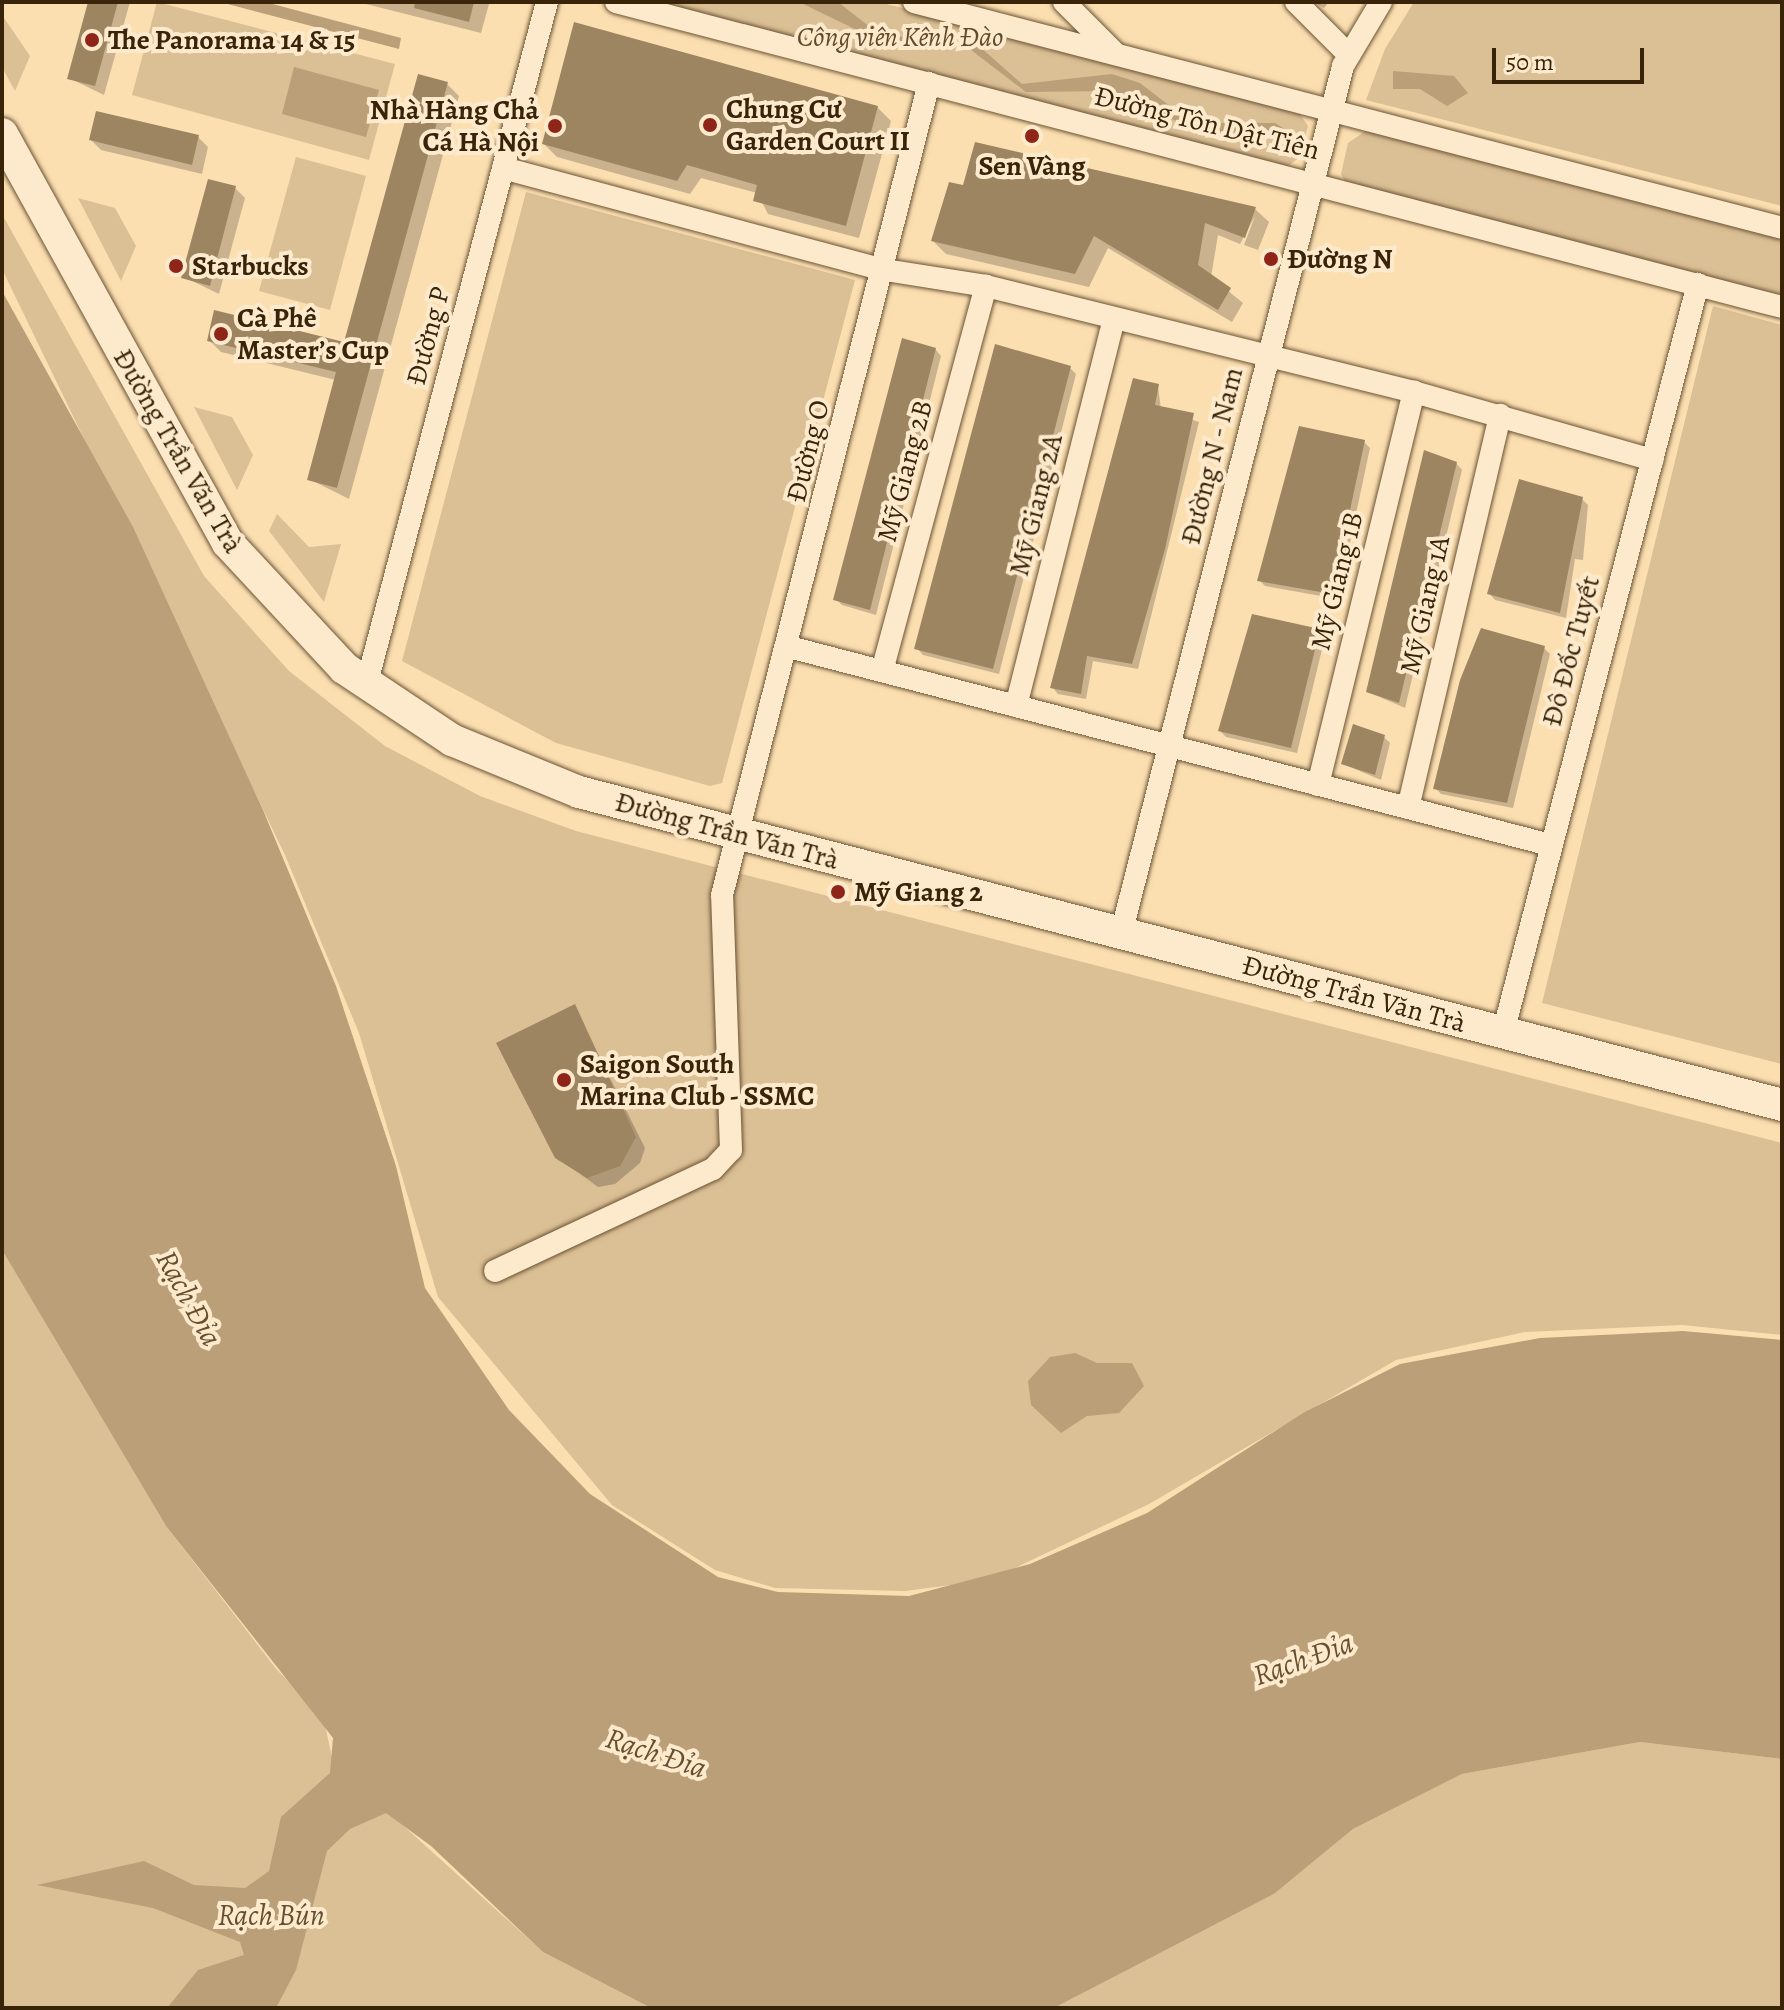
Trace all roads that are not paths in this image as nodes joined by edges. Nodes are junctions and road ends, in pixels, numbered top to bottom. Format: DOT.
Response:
graph roads {
  1 [pos="547,2"];
  2 [pos="616,2"];
  3 [pos="914,2"];
  4 [pos="1064,2"];
  5 [pos="1296,2"];
  6 [pos="1381,2"];
  7 [pos="1347,53"];
  8 [pos="1117,54"];
  9 [pos="929,83"];
  10 [pos="1332,112"];
  11 [pos="2,134"];
  12 [pos="503,168"];
  13 [pos="1315,182"];
  14 [pos="1782,228"];
  15 [pos="885,270"];
  16 [pos="1698,284"];
  17 [pos="986,286"];
  18 [pos="1782,307"];
  19 [pos="1114,319"];
  20 [pos="1269,358"];
  21 [pos="1414,392"];
  22 [pos="1500,415"];
  23 [pos="1653,460"];
  24 [pos="789,647"];
  25 [pos="882,671"];
  26 [pos="366,686"];
  27 [pos="1016,706"];
  28 [pos="1169,746"];
  29 [pos="1318,785"];
  30 [pos="1408,808"];
  31 [pos="739,834"];
  32 [pos="1550,845"];
  33 [pos="1121,934"];
  34 [pos="1503,1033"];
  35 [pos="1767,1101"];
  36 [pos="495,1271"];
  1 -- 12 [label="street, Đường P"];
  2 -- 9 [label="street, Đường Tôn Dật Tiên"];
  3 -- 8 [label="street, Đường Tôn Dật Tiên"];
  4 -- 8 [label="street"];
  5 -- 7 [label="street"];
  6 -- 7 [label="street, Đường N - Nam"];
  7 -- 10 [label="street, Đường N - Nam"];
  8 -- 10 [label="street, Đường Tôn Dật Tiên"];
  9 -- 13 [label="street, Đường Tôn Dật Tiên"];
  9 -- 15 [label="street, Đường O"];
  10 -- 13 [label="street, Đường N - Nam"];
  10 -- 14 [label="street, Đường Tôn Dật Tiên"];
  11 -- 26 [label="main road, Đường Trần Văn Trà"];
  12 -- 15 [label="street"];
  12 -- 26 [label="street, Đường P"];
  13 -- 16 [label="street, Đường Tôn Dật Tiên"];
  13 -- 20 [label="street, Đường N - Nam"];
  15 -- 17 [label="street"];
  15 -- 24 [label="street, Đường O"];
  16 -- 18 [label="street, Đường Tôn Dật Tiên"];
  16 -- 23 [label="street, Đô Đốc Tuyết"];
  17 -- 19 [label="street"];
  17 -- 25 [label="street, Mỹ Giang 2B"];
  19 -- 20 [label="street"];
  19 -- 27 [label="street, Mỹ Giang 2A"];
  20 -- 21 [label="street"];
  20 -- 28 [label="street, Đường N - Nam"];
  21 -- 22 [label="street"];
  21 -- 29 [label="street, Mỹ Giang 1B"];
  22 -- 23 [label="street"];
  22 -- 30 [label="street, Mỹ Giang 1A"];
  23 -- 32 [label="street, Đô Đốc Tuyết"];
  24 -- 25 [label="street"];
  24 -- 31 [label="street, Đường O"];
  25 -- 27 [label="street"];
  26 -- 31 [label="main road, Đường Trần Văn Trà"];
  27 -- 28 [label="street"];
  28 -- 29 [label="street"];
  28 -- 33 [label="street, Đường N - Nam"];
  29 -- 30 [label="street"];
  30 -- 32 [label="street"];
  31 -- 33 [label="main road, Đường Trần Văn Trà"];
  31 -- 36 [label="street, Đường O"];
  32 -- 34 [label="street, Đô Đốc Tuyết"];
  33 -- 34 [label="main road, Đường Trần Văn Trà"];
  34 -- 35 [label="main road, Đường Trần Văn Trà"];
}
